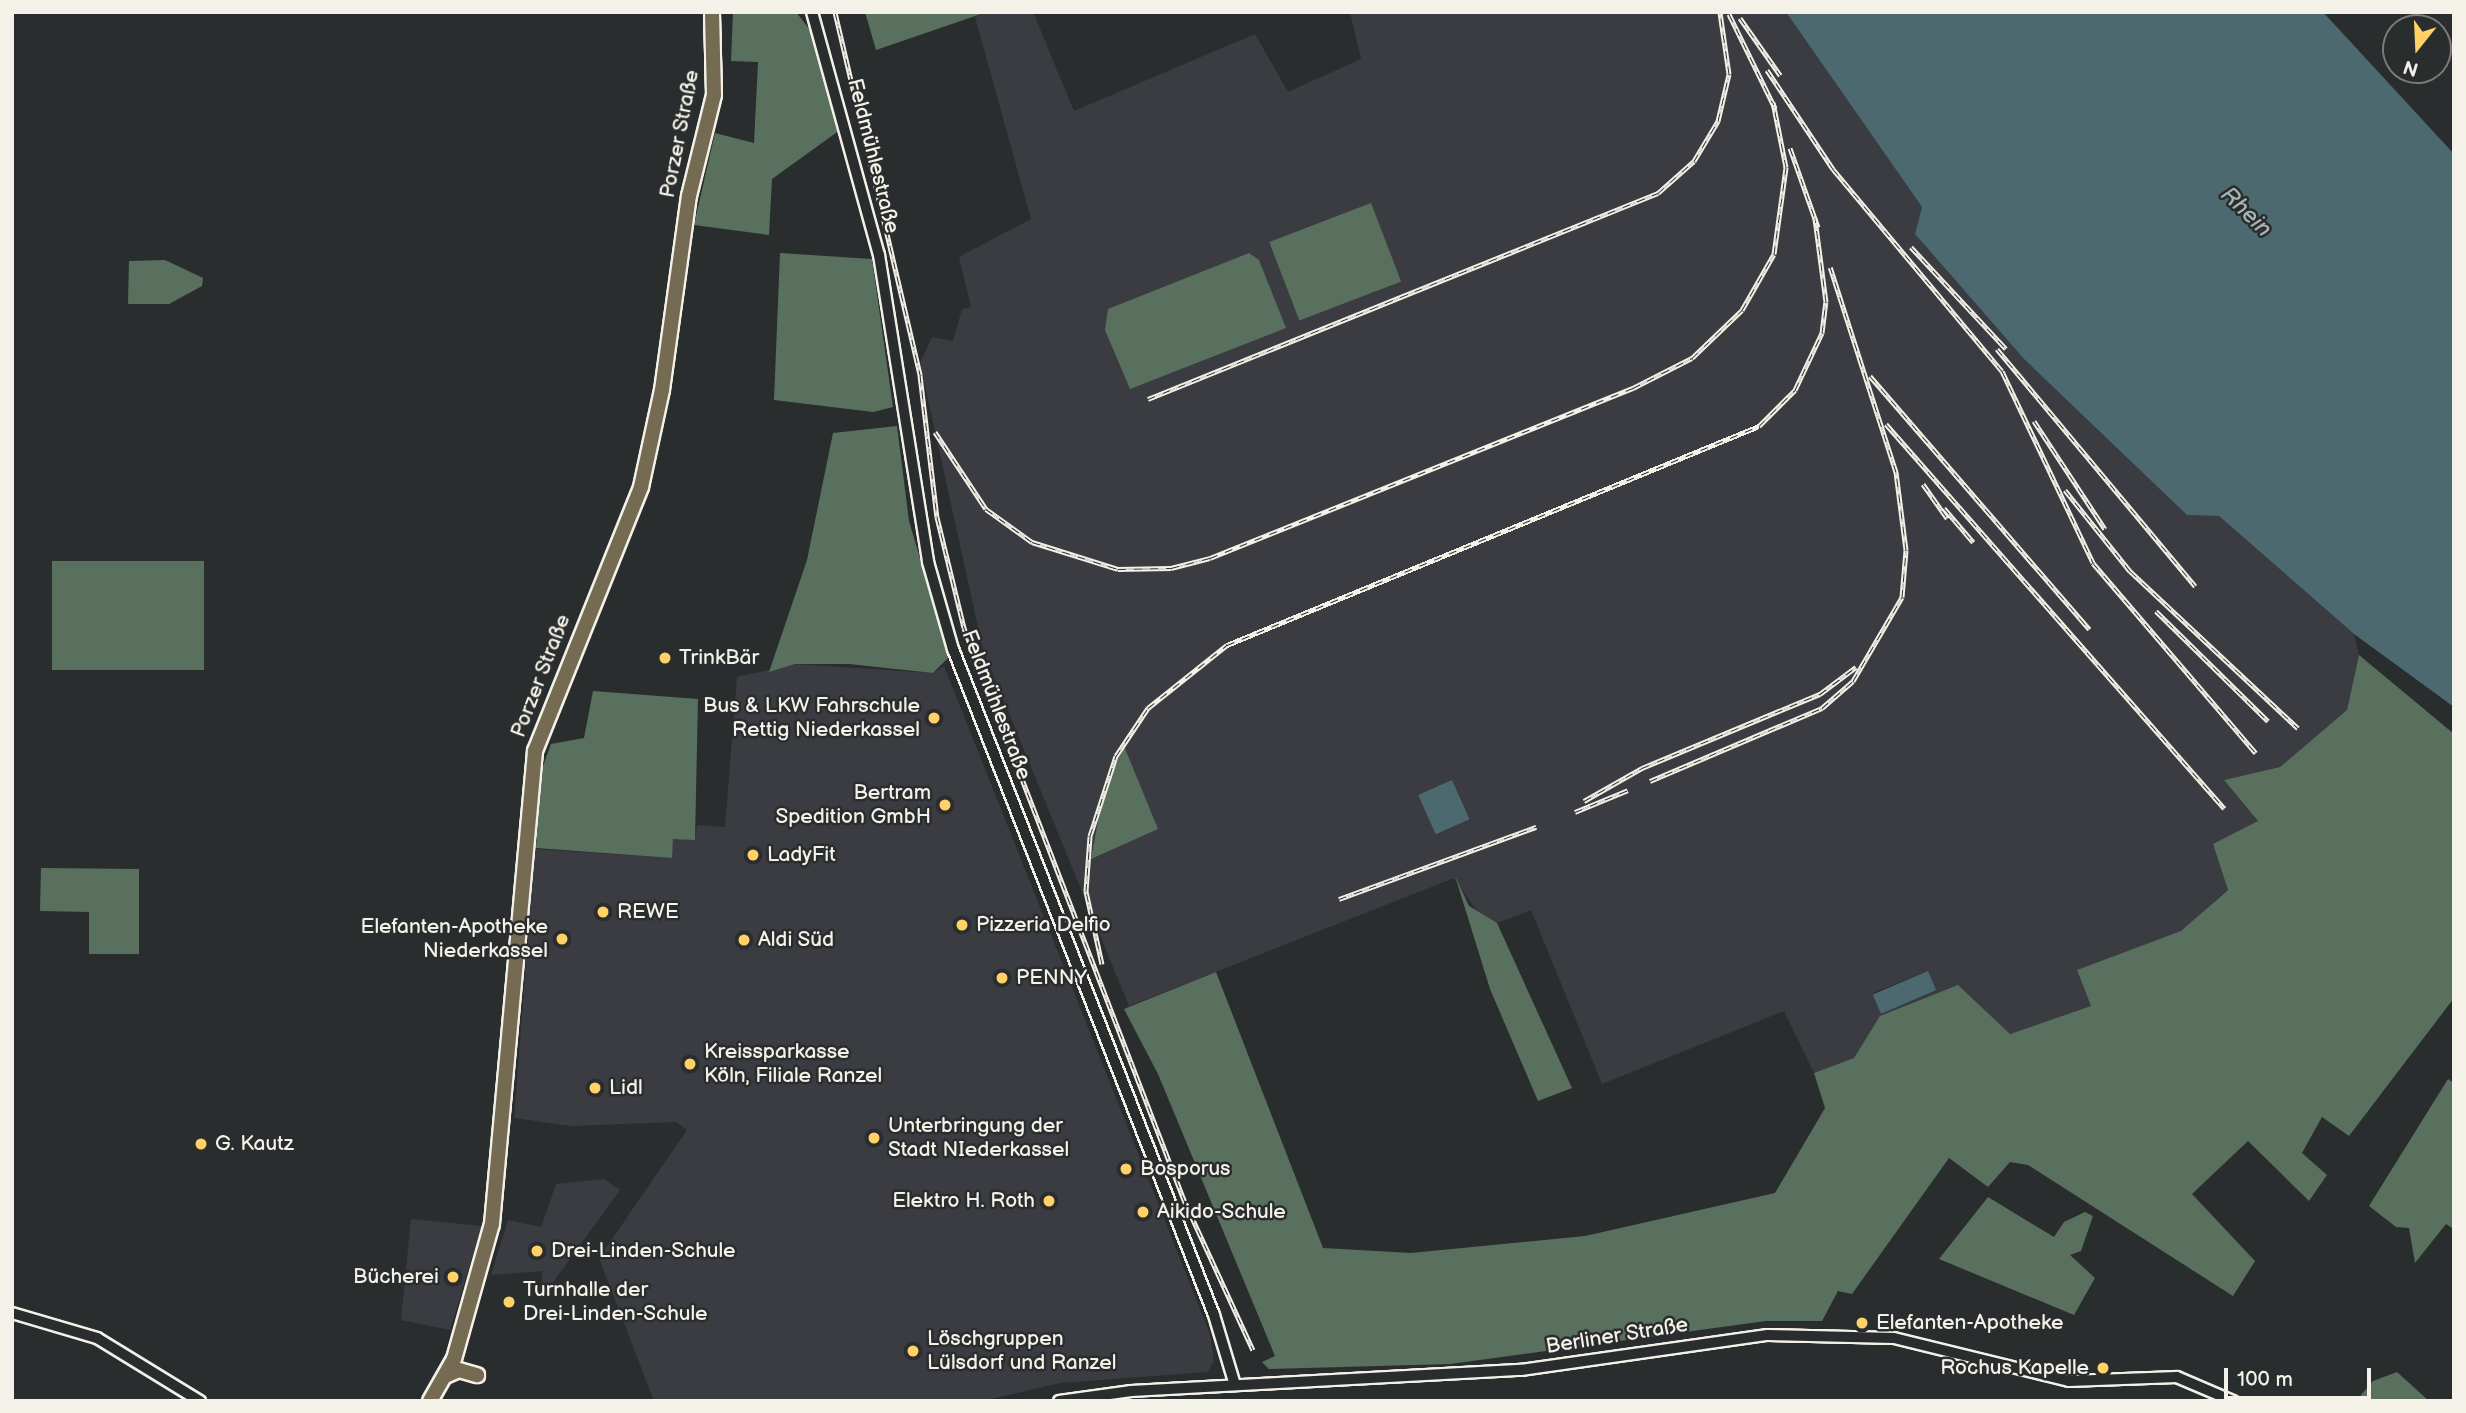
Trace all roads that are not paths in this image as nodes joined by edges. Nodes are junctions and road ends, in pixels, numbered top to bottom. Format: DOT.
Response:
graph roads {
  1 [pos="712,12"];
  2 [pos="812,12"];
  3 [pos="12,1313"];
  4 [pos="477,1375"];
  5 [pos="445,1376"];
  6 [pos="1236,1385"];
  7 [pos="200,1401"];
  8 [pos="430,1401"];
  9 [pos="1059,1401"];
  10 [pos="2233,1401"];
  1 -- 5 [label="main road, Porzer Straße"];
  2 -- 6 [label="street, Feldmühlestraße"];
  3 -- 7 [label="street"];
  4 -- 5 [label="main road"];
  5 -- 8 [label="main road, Porzer Straße"];
  6 -- 9 [label="street, Berliner Straße"];
  6 -- 10 [label="street, Berliner Straße"];
}
